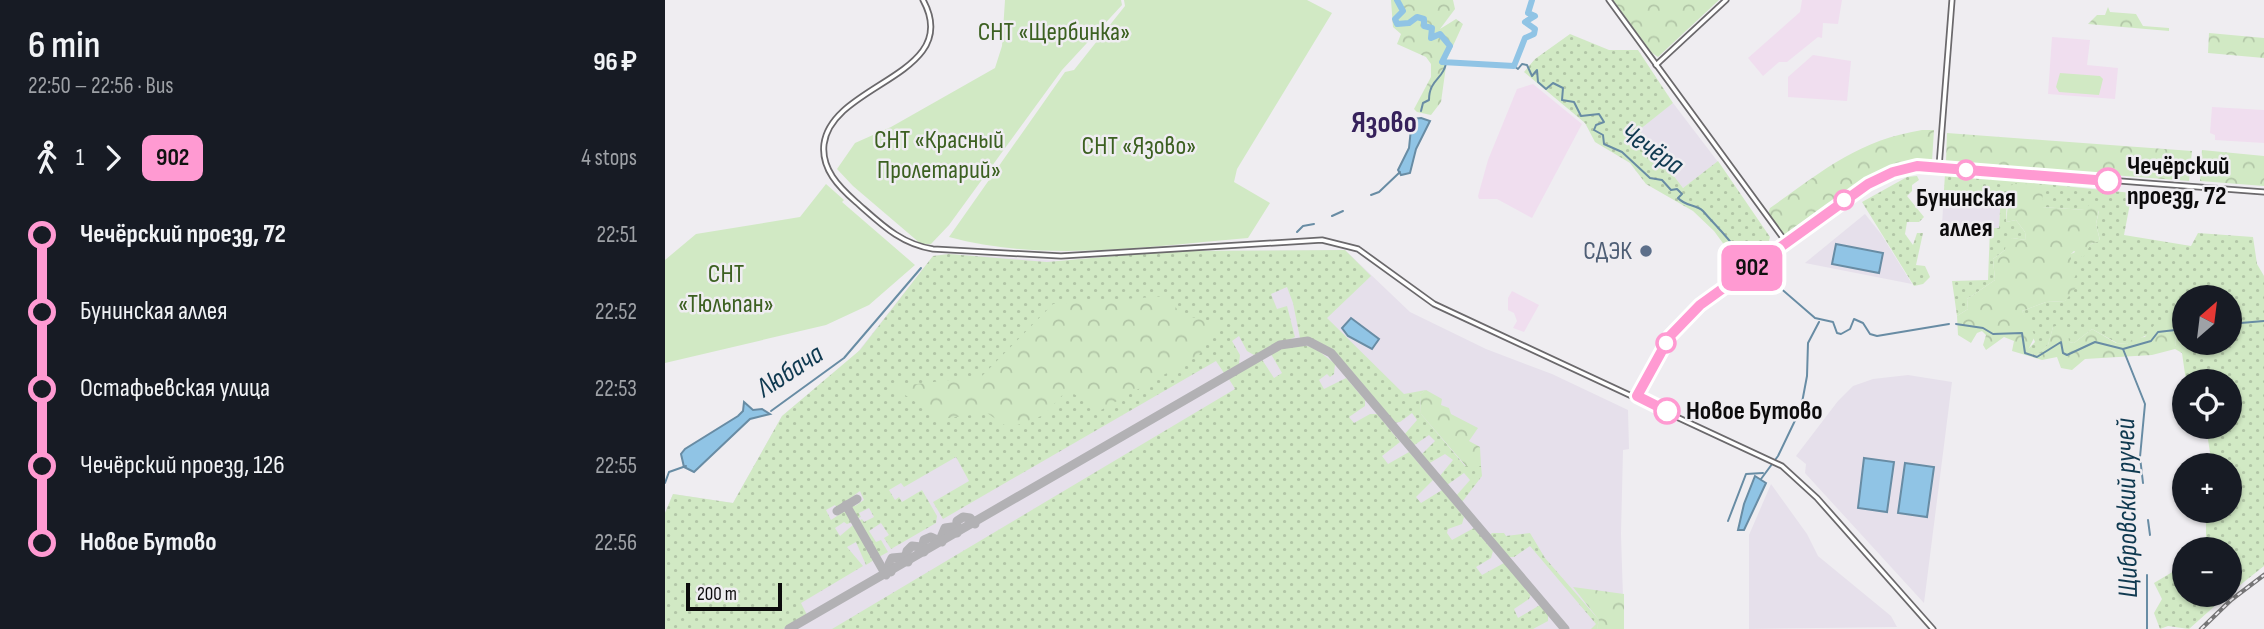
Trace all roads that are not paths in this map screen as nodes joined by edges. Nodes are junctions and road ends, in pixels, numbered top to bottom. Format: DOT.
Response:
graph roads {
  1 [pos="923,0"];
  2 [pos="1609,0"];
  3 [pos="1726,0"];
  4 [pos="1952,0"];
  5 [pos="1656,65"];
  6 [pos="1939,167"];
  7 [pos="2264,192"];
  8 [pos="1786,242"];
  9 [pos="1637,396"];
  10 [pos="1933,629"];
  1 -- 9 [label="main road"];
  2 -- 5 [label="main road"];
  3 -- 5 [label="main road"];
  4 -- 6 [label="main road"];
  5 -- 8 [label="main road"];
  6 -- 7 [label="main road"];
  6 -- 8 [label="main road"];
  8 -- 9 [label="main road"];
  9 -- 10 [label="main road"];
}
